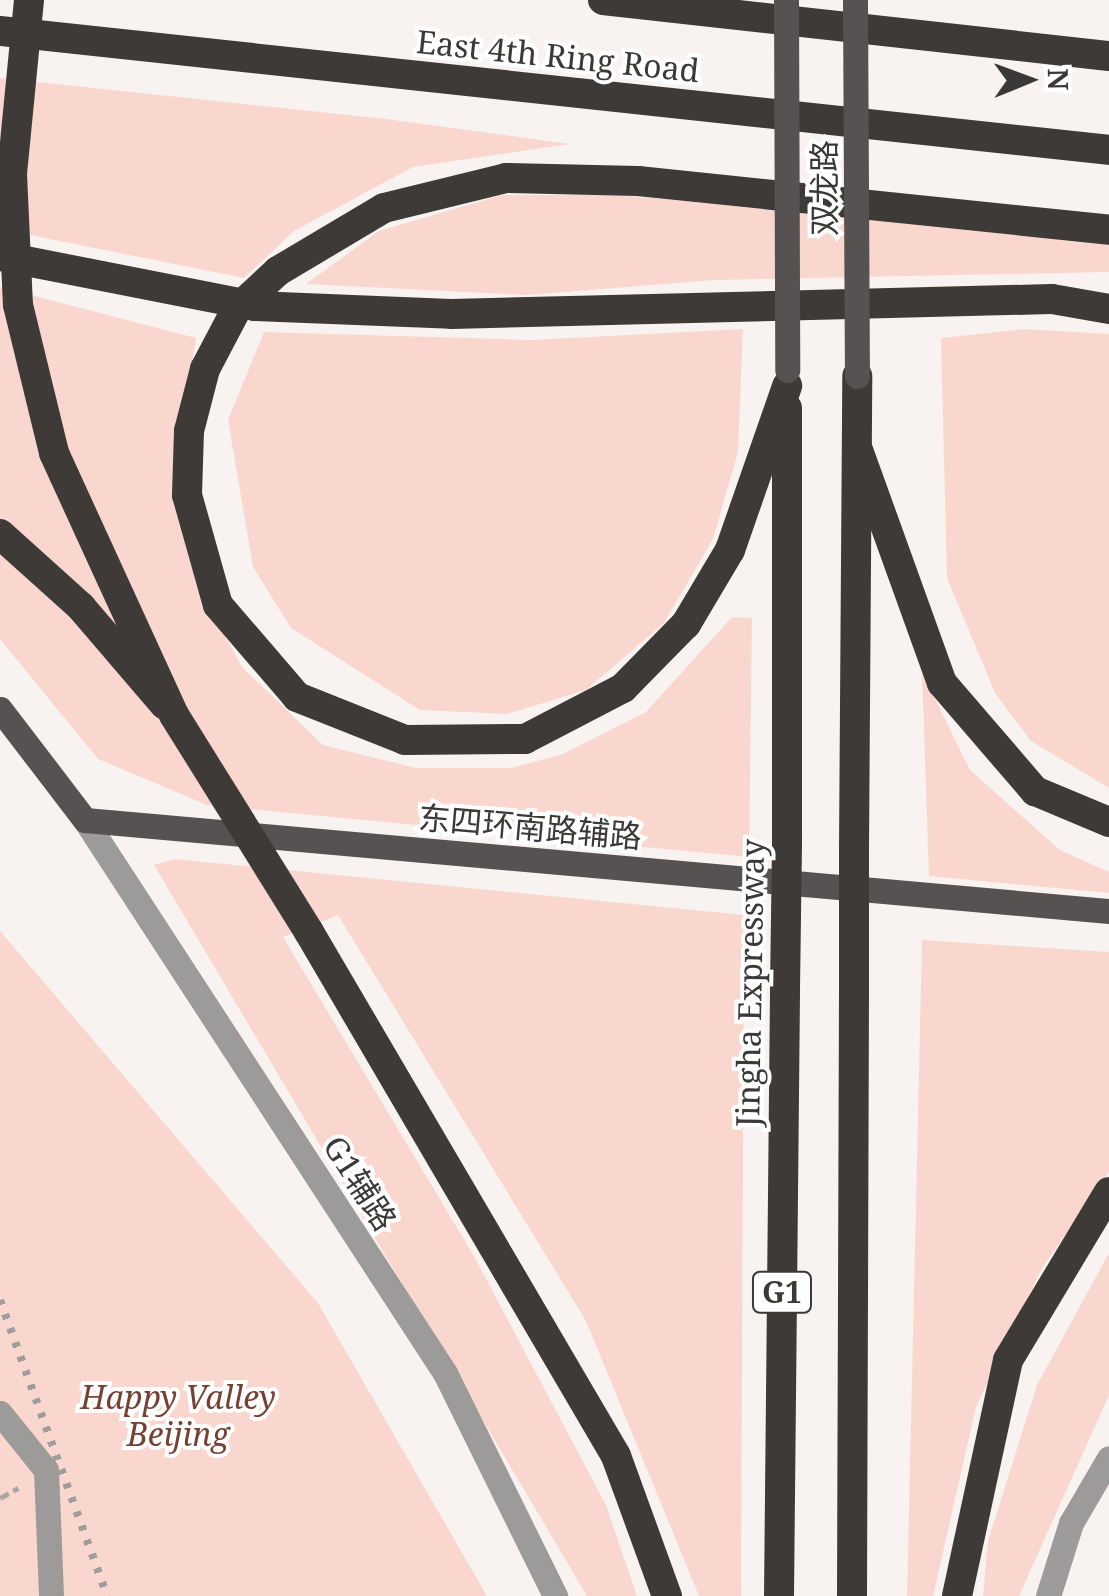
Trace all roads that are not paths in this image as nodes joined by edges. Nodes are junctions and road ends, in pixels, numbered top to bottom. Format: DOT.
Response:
graph roads {
  1 [pos="29,0"];
  2 [pos="603,0"];
  3 [pos="786,0"];
  4 [pos="855,0"];
  5 [pos="0,32"];
  6 [pos="1109,56"];
  7 [pos="1109,150"];
  8 [pos="1109,230"];
  9 [pos="0,256"];
  10 [pos="1109,309"];
  11 [pos="857,376"];
  12 [pos="787,378"];
  13 [pos="857,447"];
  14 [pos="0,534"];
  15 [pos="0,708"];
  16 [pos="174,715"];
  17 [pos="85,820"];
  18 [pos="1109,822"];
  19 [pos="1109,911"];
  20 [pos="1109,1192"];
  21 [pos="0,1413"];
  22 [pos="1109,1458"];
  23 [pos="51,1596"];
  24 [pos="555,1596"];
  25 [pos="667,1596"];
  26 [pos="779,1596"];
  27 [pos="852,1596"];
  28 [pos="958,1596"];
  29 [pos="1048,1596"];
  1 -- 16 [label="highway, bridge"];
  2 -- 6 [label="highway, East 4th Ring Road"];
  3 -- 12 [label="main road, 双龙路, bridge"];
  4 -- 11 [label="main road, 双龙路, bridge"];
  5 -- 7 [label="highway, East 4th Ring Road"];
  8 -- 12 [label="highway, bridge"];
  9 -- 10 [label="highway"];
  11 -- 13 [label="highway, G1"];
  12 -- 26 [label="highway, Jingha Expressway / G1, bridge"];
  13 -- 18 [label="highway"];
  13 -- 27 [label="highway, G1, bridge"];
  14 -- 16 [label="highway, bridge"];
  15 -- 17 [label="main road"];
  16 -- 25 [label="highway, bridge"];
  17 -- 19 [label="main road, 东四环南路辅路"];
  17 -- 24 [label="street, G1辅路"];
  20 -- 28 [label="highway"];
  21 -- 23 [label="street"];
  22 -- 29 [label="street"];
}
